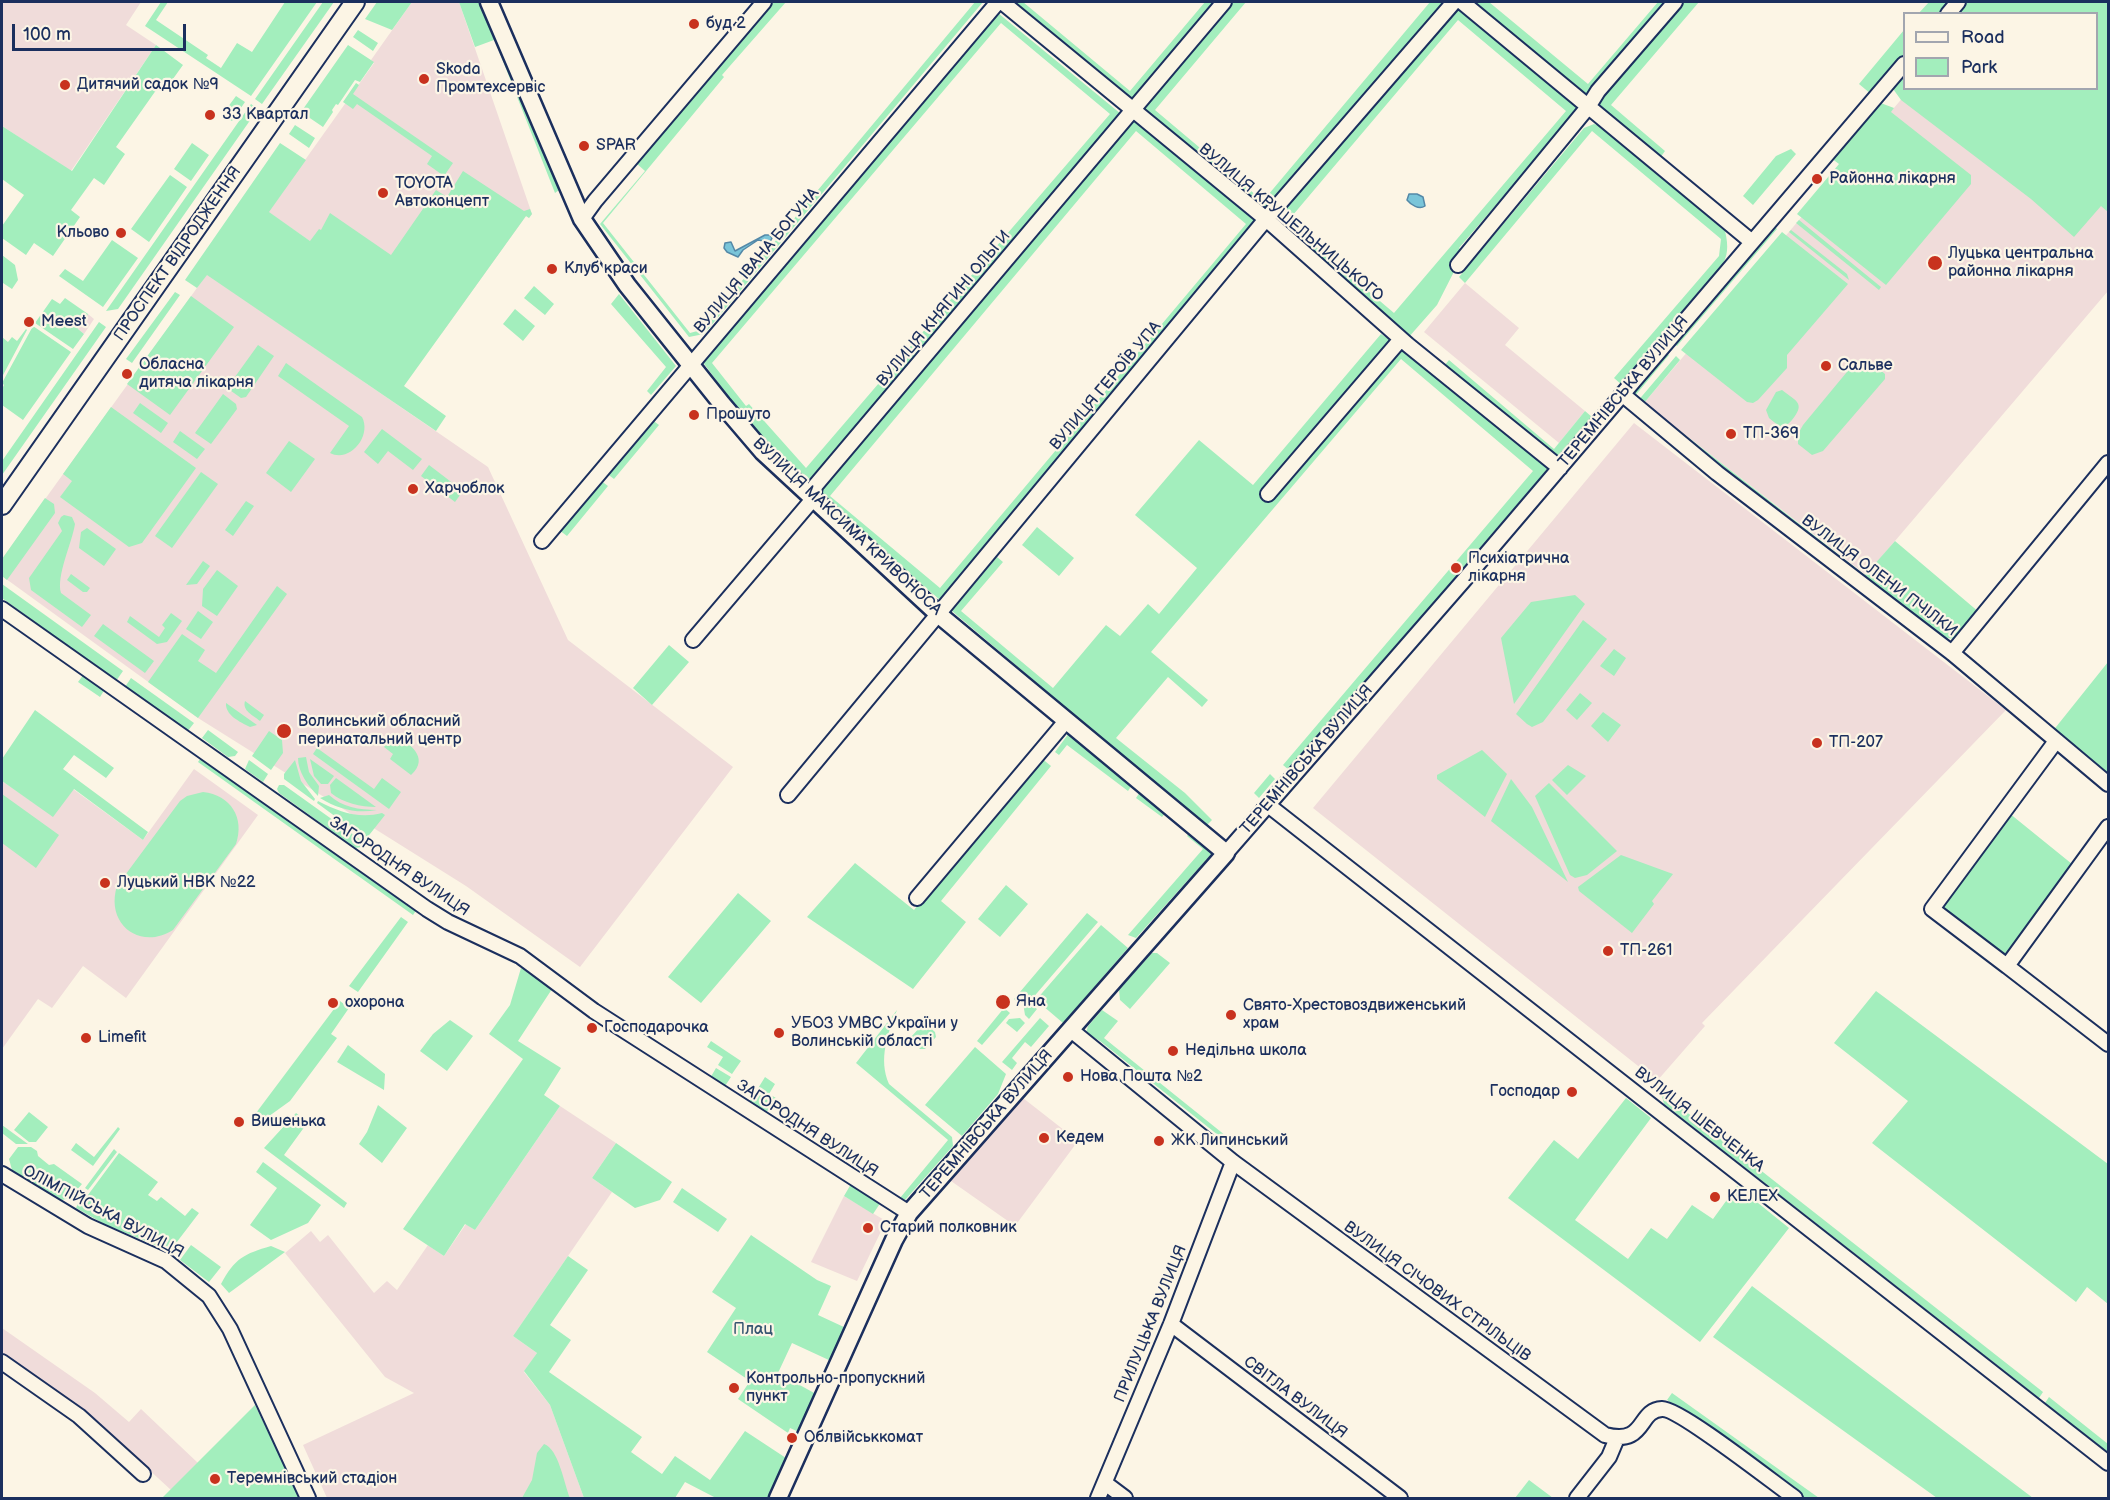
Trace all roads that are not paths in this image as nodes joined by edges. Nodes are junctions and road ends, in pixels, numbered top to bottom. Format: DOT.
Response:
graph roads {
  1 [pos="355,2"];
  2 [pos="489,2"];
  3 [pos="764,2"];
  4 [pos="998,2"];
  5 [pos="1002,2"];
  6 [pos="1224,2"];
  7 [pos="1454,2"];
  8 [pos="1462,2"];
  9 [pos="1675,2"];
  10 [pos="1903,66"];
  11 [pos="1588,107"];
  12 [pos="1133,111"];
  13 [pos="595,201"];
  14 [pos="574,204"];
  15 [pos="582,219"];
  16 [pos="1266,219"];
  17 [pos="1752,242"];
  18 [pos="1458,265"];
  19 [pos="1401,339"];
  20 [pos="690,365"];
  21 [pos="1622,394"];
  22 [pos="2109,464"];
  23 [pos="1560,468"];
  24 [pos="1268,494"];
  25 [pos="813,499"];
  26 [pos="2,506"];
  27 [pos="542,541"];
  28 [pos="2,609"];
  29 [pos="938,614"];
  30 [pos="693,640"];
  31 [pos="1952,653"];
  32 [pos="1066,721"];
  33 [pos="2056,741"];
  34 [pos="2109,784"];
  35 [pos="788,795"];
  36 [pos="1268,805"];
  37 [pos="2109,827"];
  38 [pos="1226,853"];
  39 [pos="916,898"];
  40 [pos="2007,966"];
  41 [pos="1071,1030"];
  42 [pos="2109,1044"];
  43 [pos="1233,1161"];
  44 [pos="6,1178"];
  45 [pos="2,1192"];
  46 [pos="909,1213"];
  47 [pos="1171,1324"];
  48 [pos="2,1362"];
  49 [pos="1617,1438"];
  50 [pos="2109,1463"];
  51 [pos="143,1474"];
  52 [pos="1105,1483"];
  53 [pos="308,1498"];
  54 [pos="778,1498"];
  55 [pos="1098,1498"];
  56 [pos="1125,1498"];
  57 [pos="1400,1498"];
  58 [pos="1577,1498"];
  59 [pos="1795,1498"];
  1 -- 26 [label="main road, ПРОСПЕКТ ВІДРОДЖЕННЯ"];
  2 -- 14 [label="street, ВУЛИЦЯ МАКСИМА КРИВОНОСА"];
  3 -- 13 [label="street"];
  4 -- 20 [label="street, ВУЛИЦЯ ІВАНА БОГУНА"];
  5 -- 12 [label="street, ВУЛИЦЯ КРУШЕЛЬНИЦЬКОГО"];
  6 -- 12 [label="street, ВУЛИЦЯ КНЯГИНІ ОЛЬГИ"];
  7 -- 16 [label="street, ВУЛИЦЯ ГЕРОЇВ УПА"];
  8 -- 11 [label="street"];
  9 -- 11 [label="street"];
  10 -- 17 [label="street, ТЕРЕМНІВСЬКА ВУЛИЦЯ"];
  11 -- 17 [label="street"];
  11 -- 18 [label="street"];
  12 -- 16 [label="street, ВУЛИЦЯ КРУШЕЛЬНИЦЬКОГО"];
  12 -- 25 [label="street, ВУЛИЦЯ КНЯГИНІ ОЛЬГИ"];
  13 -- 14 [label="street"];
  13 -- 15 [label="street"];
  14 -- 15 [label="street, ВУЛИЦЯ МАКСИМА КРИВОНОСА"];
  15 -- 20 [label="street, ВУЛИЦЯ МАКСИМА КРИВОНОСА"];
  16 -- 19 [label="street, ВУЛИЦЯ КРУШЕЛЬНИЦЬКОГО"];
  16 -- 29 [label="street, ВУЛИЦЯ ГЕРОЇВ УПА"];
  17 -- 21 [label="street, ТЕРЕМНІВСЬКА ВУЛИЦЯ"];
  19 -- 23 [label="street, ВУЛИЦЯ КРУШЕЛЬНИЦЬКОГО"];
  19 -- 24 [label="street"];
  20 -- 25 [label="street, ВУЛИЦЯ МАКСИМА КРИВОНОСА"];
  20 -- 27 [label="street, ВУЛИЦЯ ІВАНА БОГУНА"];
  21 -- 23 [label="street, ТЕРЕМНІВСЬКА ВУЛИЦЯ"];
  21 -- 31 [label="street, ВУЛИЦЯ ОЛЕНИ ПЧІЛКИ"];
  22 -- 31 [label="street, ВУЛИЦЯ ОЛЕНИ ПЧІЛКИ"];
  23 -- 36 [label="street, ТЕРЕМНІВСЬКА ВУЛИЦЯ"];
  25 -- 29 [label="street, ВУЛИЦЯ МАКСИМА КРИВОНОСА"];
  25 -- 30 [label="street, ВУЛИЦЯ КНЯГИНІ ОЛЬГИ"];
  28 -- 46 [label="street, ЗАГОРОДНЯ ВУЛИЦЯ"];
  29 -- 32 [label="street, ВУЛИЦЯ МАКСИМА КРИВОНОСА"];
  29 -- 35 [label="street, ВУЛИЦЯ ГЕРОЇВ УПА"];
  31 -- 33 [label="street"];
  32 -- 38 [label="street, ВУЛИЦЯ МАКСИМА КРИВОНОСА"];
  32 -- 39 [label="street"];
  33 -- 34 [label="street"];
  33 -- 40 [label="street"];
  36 -- 38 [label="street, ТЕРЕМНІВСЬКА ВУЛИЦЯ"];
  36 -- 50 [label="street, ВУЛИЦЯ ШЕВЧЕНКА"];
  37 -- 40 [label="street"];
  38 -- 41 [label="street, ТЕРЕМНІВСЬКА ВУЛИЦЯ"];
  40 -- 42 [label="street"];
  41 -- 43 [label="street, ВУЛИЦЯ СІЧОВИХ СТРІЛЬЦІВ"];
  41 -- 46 [label="street, ТЕРЕМНІВСЬКА ВУЛИЦЯ"];
  43 -- 47 [label="street, ПРИЛУЦЬКА ВУЛИЦЯ"];
  43 -- 49 [label="street, ВУЛИЦЯ СІЧОВИХ СТРІЛЬЦІВ"];
  44 -- 45 [label="street"];
  44 -- 53 [label="street, ОЛІМПІЙСЬКА ВУЛИЦЯ"];
  46 -- 54 [label="street, ТЕРЕМНІВСЬКА ВУЛИЦЯ"];
  47 -- 52 [label="street, ПРИЛУЦЬКА ВУЛИЦЯ"];
  47 -- 57 [label="street, СВІТЛА ВУЛИЦЯ"];
  48 -- 51 [label="street"];
  49 -- 58 [label="street"];
  49 -- 59 [label="street"];
  52 -- 55 [label="street, ПРИЛУЦЬКА ВУЛИЦЯ"];
  52 -- 56 [label="street"];
}
